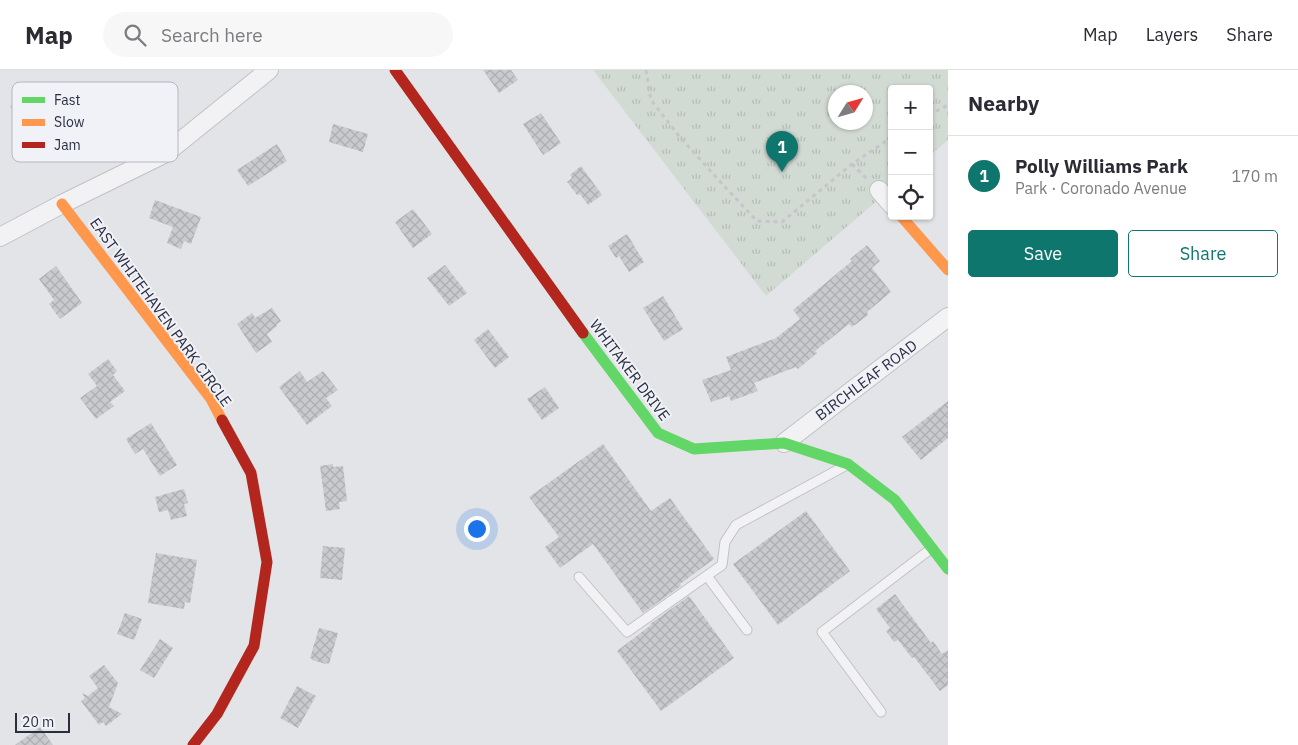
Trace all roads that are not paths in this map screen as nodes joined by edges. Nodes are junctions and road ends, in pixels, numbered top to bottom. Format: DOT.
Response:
graph roads {
  1 [pos="269,70"];
  2 [pos="395,70"];
  3 [pos="178,142"];
  4 [pos="146,162"];
  5 [pos="879,190"];
  6 [pos="888,200"];
  7 [pos="62,204"];
  8 [pos="904,220"];
  9 [pos="0,237"];
  10 [pos="948,270"];
  11 [pos="948,317"];
  12 [pos="784,443"];
  13 [pos="848,464"];
  14 [pos="932,548"];
  15 [pos="948,569"];
  16 [pos="707,576"];
  17 [pos="579,577"];
  18 [pos="747,630"];
  19 [pos="881,712"];
  20 [pos="193,745"];
  1 -- 3 [label="street"];
  2 -- 12 [label="street, WHITAKER DRIVE"];
  4 -- 7 [label="street"];
  5 -- 6 [label="street"];
  7 -- 9 [label="street"];
  7 -- 20 [label="street, EAST WHITEHAVEN PARK CIRCLE"];
  8 -- 10 [label="street"];
  11 -- 12 [label="street, BIRCHLEAF ROAD"];
  12 -- 13 [label="street, WHITAKER DRIVE"];
  13 -- 14 [label="street, WHITAKER DRIVE"];
  13 -- 16 [label="lane"];
  14 -- 15 [label="street, WHITAKER DRIVE"];
  14 -- 19 [label="lane"];
  16 -- 17 [label="lane"];
  16 -- 18 [label="lane"];
}
